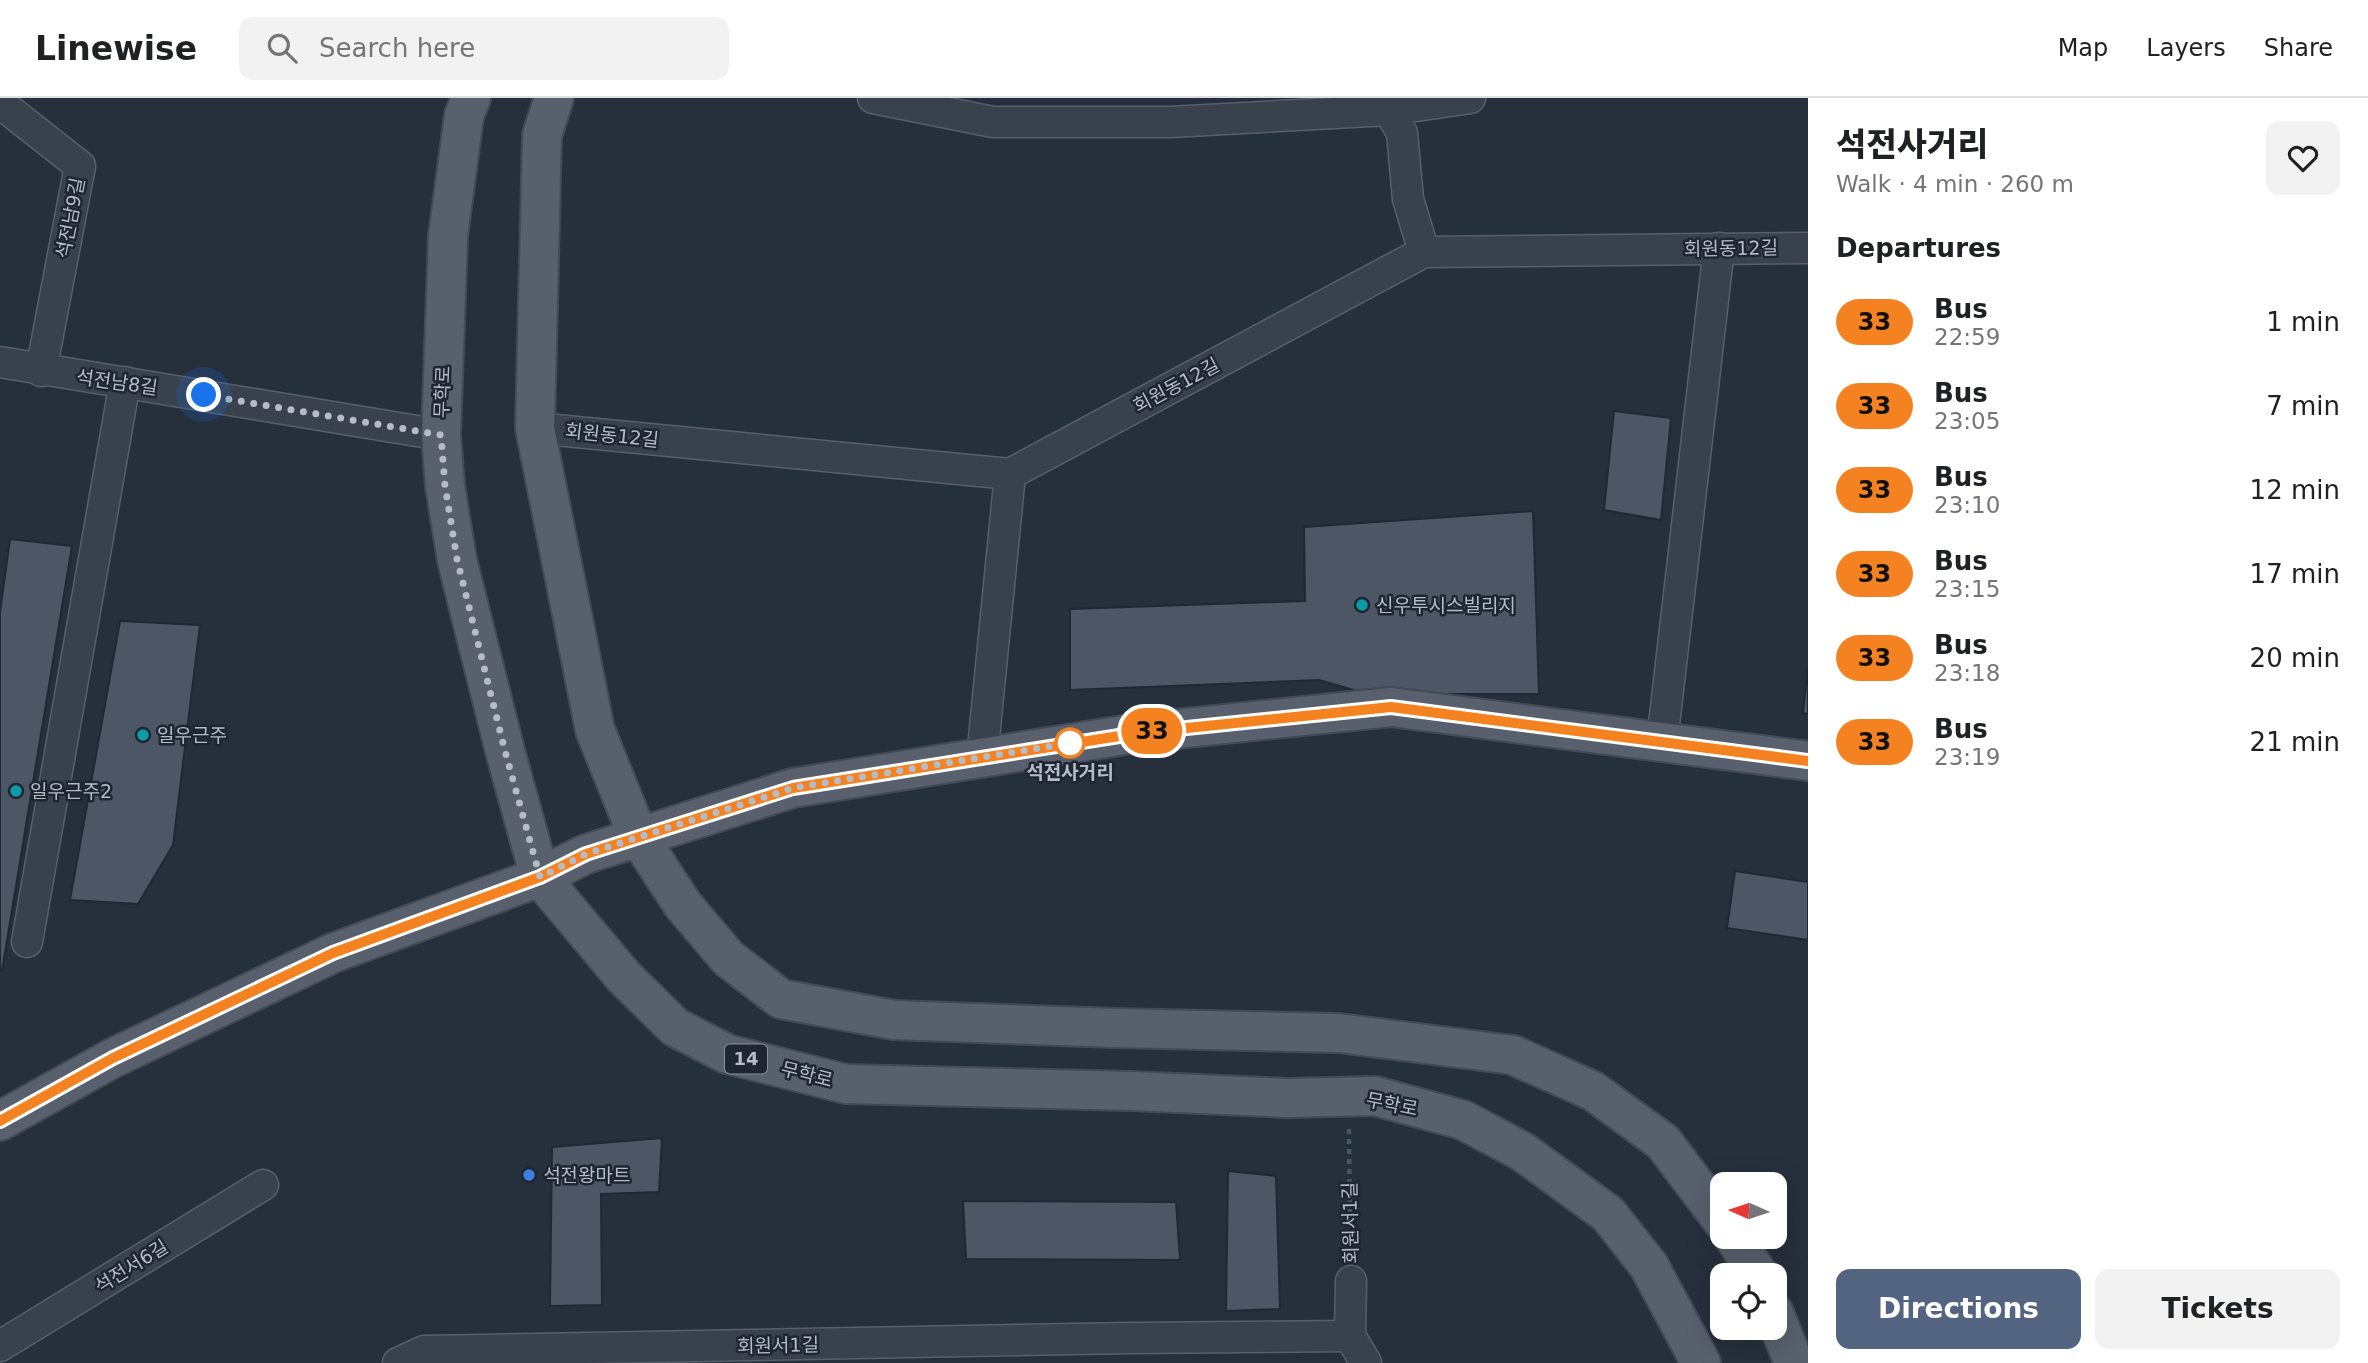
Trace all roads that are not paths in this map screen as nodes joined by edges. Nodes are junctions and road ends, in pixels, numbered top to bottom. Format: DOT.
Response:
graph roads {
  1 [pos="471,98"];
  2 [pos="554,98"];
  3 [pos="873,98"];
  4 [pos="1469,98"];
  5 [pos="0,103"];
  6 [pos="1389,110"];
  7 [pos="1719,248"];
  8 [pos="1808,248"];
  9 [pos="1424,251"];
  10 [pos="0,362"];
  11 [pos="41,371"];
  12 [pos="125,382"];
  13 [pos="535,428"];
  14 [pos="441,435"];
  15 [pos="1010,474"];
  16 [pos="1662,742"];
  17 [pos="982,758"];
  18 [pos="1808,761"];
  19 [pos="638,836"];
  20 [pos="540,877"];
  21 [pos="27,942"];
  22 [pos="0,1121"];
  23 [pos="262,1185"];
  24 [pos="1710,1204"];
  25 [pos="1351,1281"];
  26 [pos="1350,1336"];
  27 [pos="1785,1340"];
  28 [pos="0,1346"];
  29 [pos="1132,1350"];
  30 [pos="411,1357"];
  31 [pos="1366,1363"];
  32 [pos="1701,1363"];
  33 [pos="1794,1363"];
  1 -- 14 [label="main road, 무학로 / 14"];
  2 -- 13 [label="main road"];
  3 -- 6 [label="street"];
  4 -- 6 [label="street"];
  5 -- 11 [label="street, 석전남9길"];
  6 -- 9 [label="street"];
  7 -- 8 [label="street, 회원동12길"];
  7 -- 9 [label="street, 회원동12길"];
  7 -- 16 [label="street"];
  9 -- 15 [label="street, 회원동12길"];
  10 -- 11 [label="street, 석전남8길"];
  11 -- 12 [label="street, 석전남8길"];
  12 -- 14 [label="street, 석전남8길"];
  12 -- 21 [label="street"];
  13 -- 15 [label="street, 회원동12길"];
  13 -- 19 [label="main road"];
  14 -- 20 [label="main road, 무학로 / 14"];
  15 -- 17 [label="street"];
  16 -- 17 [label="main road"];
  16 -- 18 [label="main road"];
  17 -- 19 [label="main road"];
  19 -- 20 [label="main road"];
  19 -- 24 [label="main road"];
  20 -- 22 [label="main road"];
  20 -- 32 [label="main road, 무학로 / 14"];
  23 -- 28 [label="street, 석전서6길"];
  25 -- 26 [label="street, 회원서1길"];
  26 -- 29 [label="street, 회원서1길"];
  26 -- 31 [label="street"];
  27 -- 33 [label="main road"];
  29 -- 30 [label="street, 회원서1길"];
}
